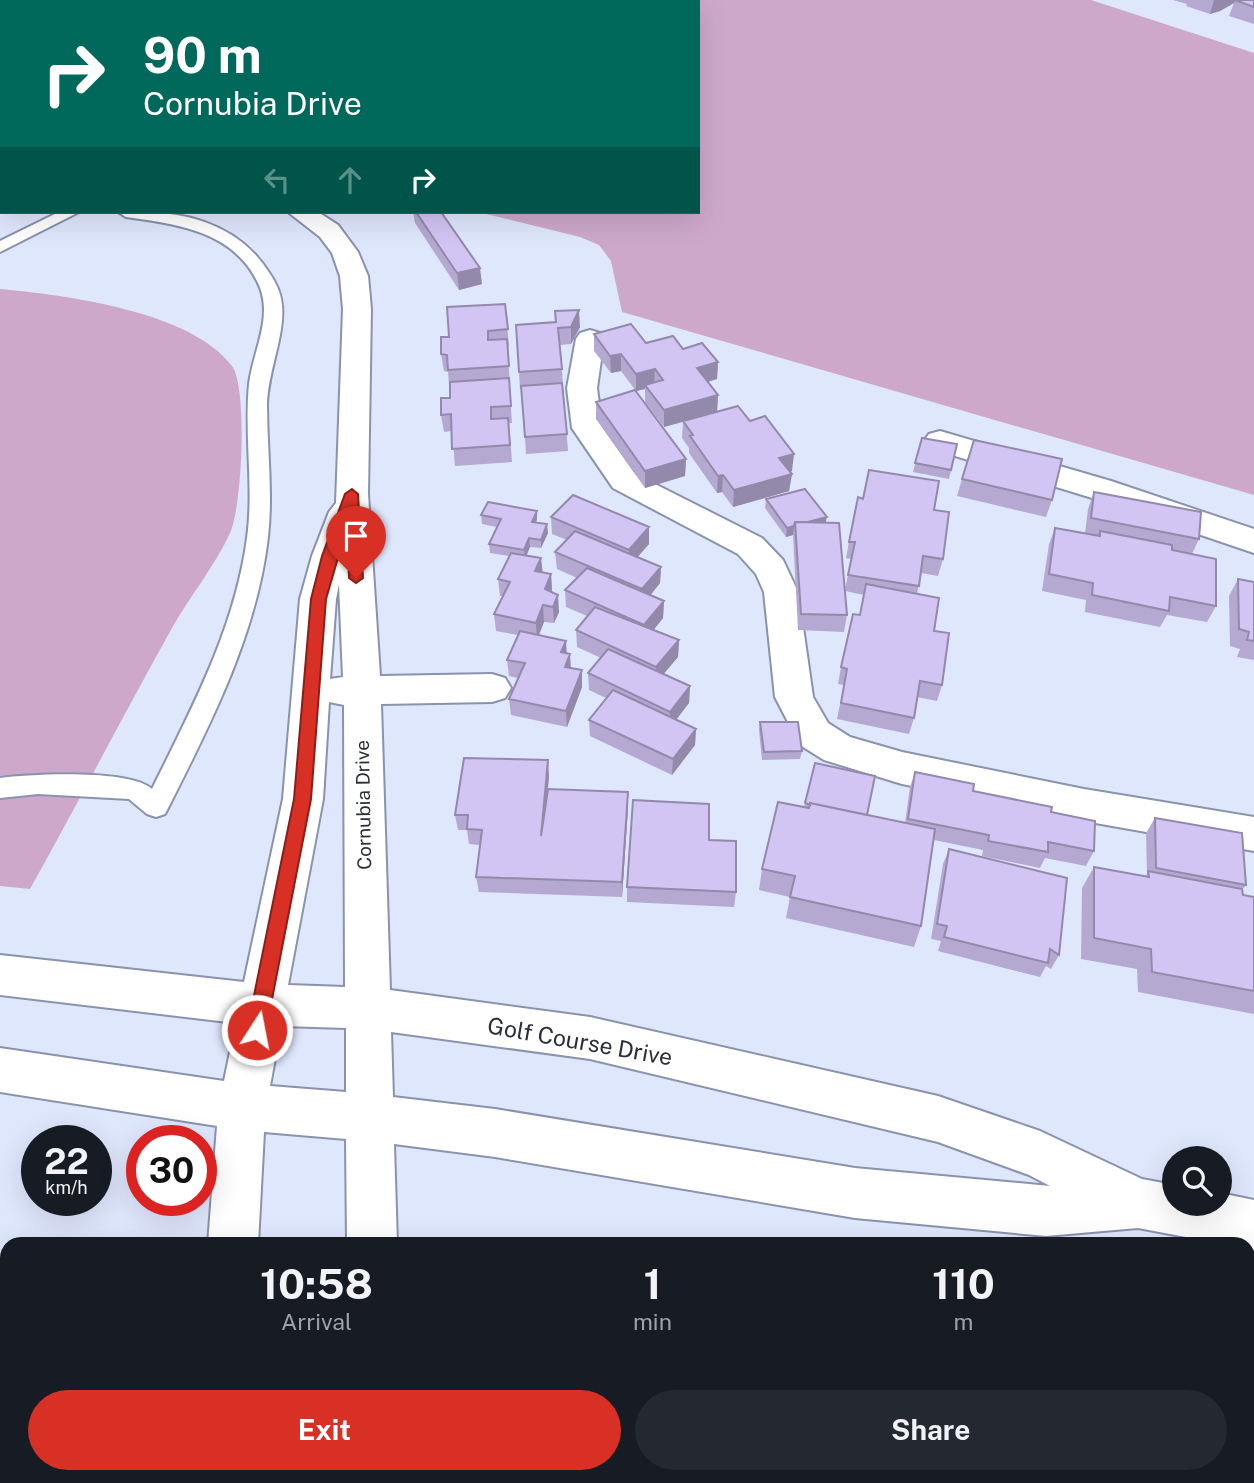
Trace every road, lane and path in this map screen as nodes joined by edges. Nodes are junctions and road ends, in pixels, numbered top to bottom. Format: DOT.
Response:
graph roads {
  1 [pos="67,214"];
  2 [pos="140,214"];
  3 [pos="304,214"];
  4 [pos="0,247"];
  5 [pos="590,339"];
  6 [pos="940,441"];
  7 [pos="352,494"];
  8 [pos="1254,541"];
  9 [pos="492,688"];
  10 [pos="362,689"];
  11 [pos="311,693"];
  12 [pos="0,788"];
  13 [pos="1254,834"];
  14 [pos="0,975"];
  15 [pos="261,1004"];
  16 [pos="367,1008"];
  17 [pos="0,1070"];
  18 [pos="242,1107"];
  19 [pos="368,1116"];
  20 [pos="1138,1203"];
  21 [pos="1254,1225"];
  22 [pos="233,1237"];
  23 [pos="372,1237"];
  1 -- 4 [label="lane"];
  2 -- 12 [label="lane"];
  3 -- 7 [label="street, Cornubia Drive"];
  5 -- 13 [label="street"];
  6 -- 8 [label="street"];
  7 -- 10 [label="street, Cornubia Drive"];
  7 -- 11 [label="street, Cornubia Drive"];
  9 -- 10 [label="street"];
  10 -- 11 [label="street"];
  10 -- 16 [label="street, Cornubia Drive"];
  11 -- 15 [label="street, Cornubia Drive"];
  14 -- 15 [label="street, Golf Course Drive"];
  15 -- 16 [label="street, Golf Course Drive"];
  15 -- 18 [label="street, Cornubia Drive"];
  16 -- 19 [label="street, Cornubia Drive"];
  16 -- 20 [label="street, Golf Course Drive"];
  17 -- 18 [label="street, Golf Course Drive"];
  18 -- 19 [label="street, Golf Course Drive"];
  18 -- 22 [label="street, Cornubia Drive"];
  19 -- 20 [label="street, Golf Course Drive"];
  19 -- 23 [label="street, Cornubia Drive"];
  20 -- 21 [label="street, Golf Course Drive"];
}
